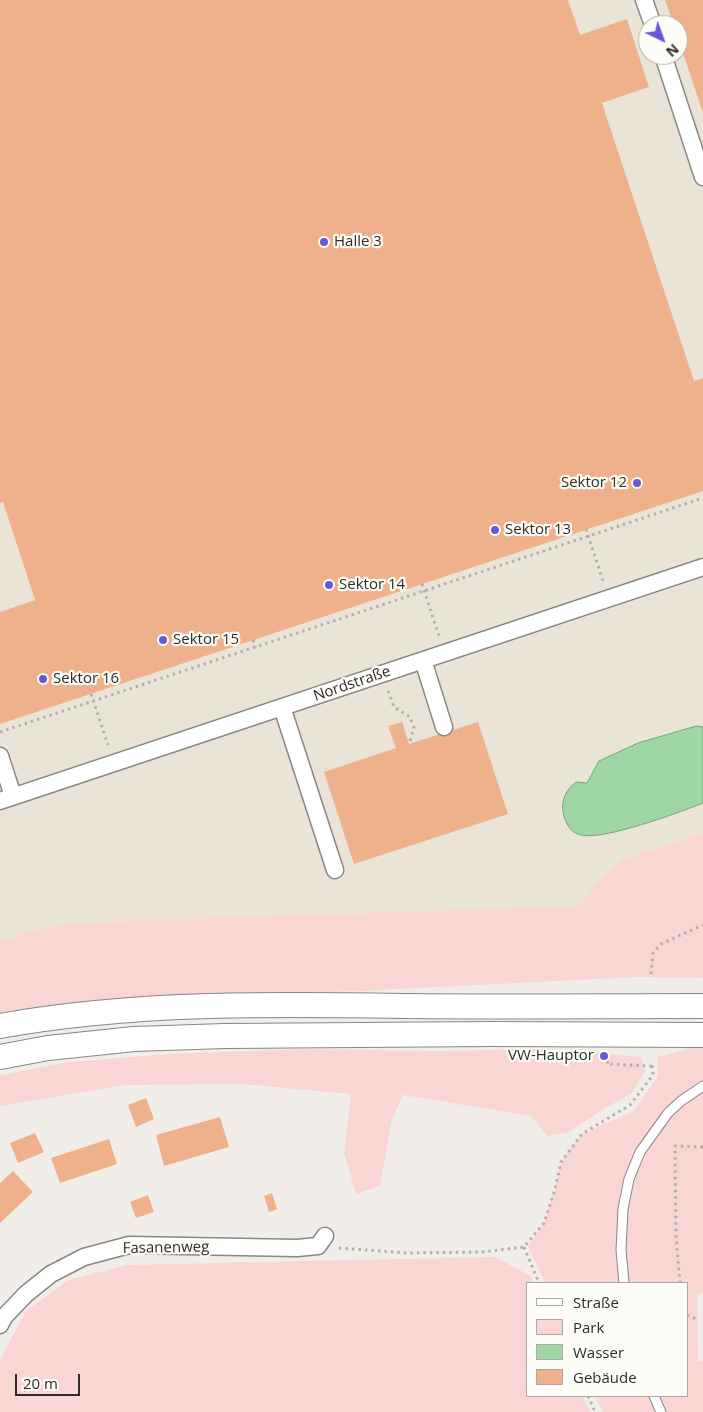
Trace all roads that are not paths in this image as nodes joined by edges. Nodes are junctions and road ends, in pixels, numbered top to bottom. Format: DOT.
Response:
graph roads {
  1 [pos="644,0"];
  2 [pos="649,15"];
  3 [pos="666,65"];
  4 [pos="703,177"];
  5 [pos="703,567"];
  6 [pos="423,660"];
  7 [pos="282,707"];
  8 [pos="444,727"];
  9 [pos="0,756"];
  10 [pos="7,799"];
  11 [pos="334,870"];
  12 [pos="703,1006"];
  13 [pos="0,1026"];
  14 [pos="703,1034"];
  15 [pos="0,1057"];
  16 [pos="703,1086"];
  17 [pos="322,1241"];
  18 [pos="624,1282"];
  19 [pos="0,1325"];
  20 [pos="654,1397"];
  21 [pos="661,1412"];
  1 -- 2 [label="street"];
  3 -- 4 [label="street"];
  5 -- 6 [label="street, Nordstraße"];
  6 -- 7 [label="street, Nordstraße"];
  6 -- 8 [label="street"];
  7 -- 10 [label="street, Nordstraße"];
  7 -- 11 [label="street"];
  9 -- 10 [label="street"];
  12 -- 13 [label="main road"];
  14 -- 15 [label="main road"];
  16 -- 18 [label="lane"];
  17 -- 19 [label="street, Fasanenweg"];
  20 -- 21 [label="lane"];
}
